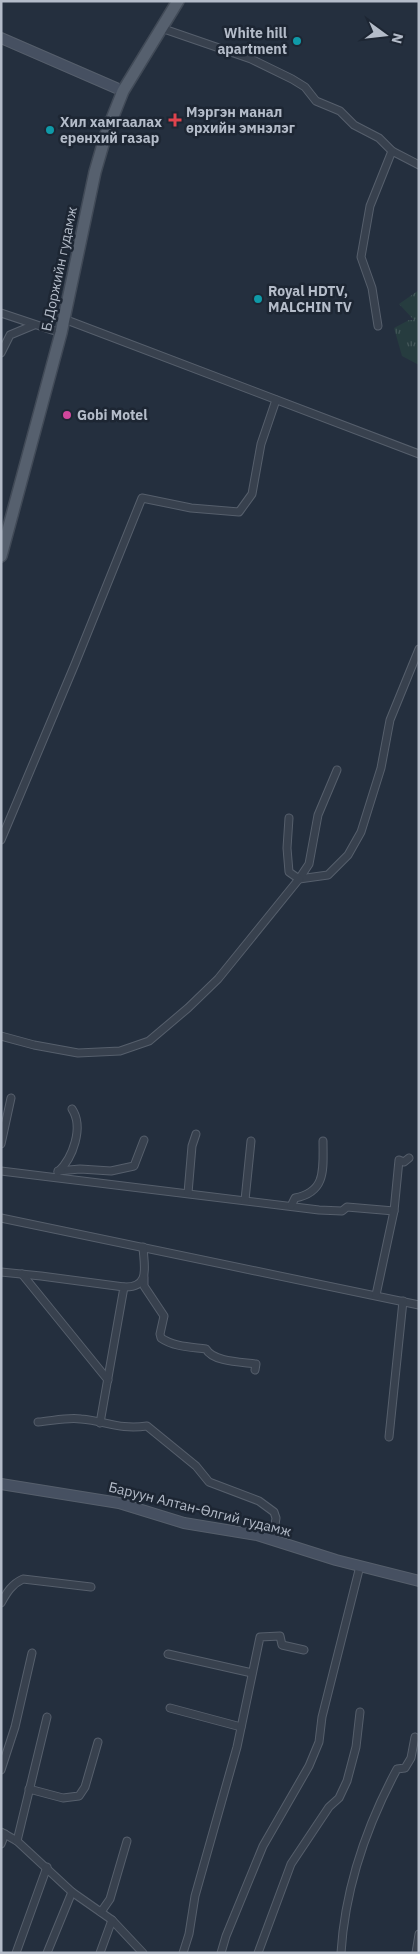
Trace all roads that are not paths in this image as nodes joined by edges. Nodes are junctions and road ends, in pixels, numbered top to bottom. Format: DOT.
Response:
graph roads {
  1 [pos="178,1"];
  2 [pos="161,28"];
  3 [pos="1,38"];
  4 [pos="123,91"];
  5 [pos="392,151"];
  6 [pos="419,165"];
  7 [pos="1,313"];
  8 [pos="64,320"];
  9 [pos="34,325"];
  10 [pos="378,326"];
  11 [pos="61,333"];
  12 [pos="1,353"];
  13 [pos="276,400"];
  14 [pos="419,454"];
  15 [pos="1,556"];
  16 [pos="419,649"];
  17 [pos="336,770"];
  18 [pos="289,818"];
  19 [pos="1,840"];
  20 [pos="298,879"];
  21 [pos="1,1036"];
  22 [pos="12,1098"];
  23 [pos="72,1109"];
  24 [pos="196,1134"];
  25 [pos="144,1140"];
  26 [pos="251,1141"];
  27 [pos="323,1141"];
  28 [pos="1,1144"];
  29 [pos="409,1158"];
  30 [pos="1,1171"];
  31 [pos="58,1171"];
  32 [pos="51,1176"];
  33 [pos="188,1192"];
  34 [pos="245,1200"];
  35 [pos="291,1206"];
  36 [pos="394,1211"];
  37 [pos="1,1218"];
  38 [pos="143,1247"];
  39 [pos="1,1272"];
  40 [pos="22,1274"];
  41 [pos="144,1277"];
  42 [pos="124,1287"];
  43 [pos="376,1295"];
  44 [pos="403,1301"];
  45 [pos="419,1305"];
  46 [pos="255,1370"];
  47 [pos="108,1380"];
  48 [pos="38,1422"];
  49 [pos="100,1423"];
  50 [pos="388,1437"];
  51 [pos="1,1484"];
  52 [pos="273,1539"];
  53 [pos="360,1566"];
  54 [pos="419,1581"];
  55 [pos="90,1587"];
  56 [pos="1,1603"];
  57 [pos="304,1650"];
  58 [pos="32,1653"];
  59 [pos="168,1654"];
  60 [pos="252,1673"];
  61 [pos="170,1708"];
  62 [pos="360,1712"];
  63 [pos="47,1717"];
  64 [pos="241,1727"];
  65 [pos="415,1737"];
  66 [pos="98,1742"];
  67 [pos="1,1770"];
  68 [pos="29,1789"];
  69 [pos="3,1833"];
  70 [pos="17,1841"];
  71 [pos="127,1841"];
  72 [pos="1,1844"];
  73 [pos="47,1868"];
  74 [pos="72,1892"];
  75 [pos="101,1912"];
  76 [pos="112,1920"];
  77 [pos="419,1934"];
  78 [pos="16,1953"];
  79 [pos="47,1953"];
  80 [pos="100,1953"];
  81 [pos="143,1953"];
  82 [pos="182,1953"];
  83 [pos="221,1953"];
  84 [pos="258,1953"];
  85 [pos="341,1953"];
  86 [pos="416,1953"];
  1 -- 2 [label="main road, Б.Доржийн гудамж"];
  2 -- 4 [label="main road, Б.Доржийн гудамж"];
  2 -- 5 [label="street"];
  3 -- 4 [label="main road"];
  4 -- 8 [label="main road, Б.Доржийн гудамж"];
  5 -- 6 [label="street"];
  5 -- 10 [label="street"];
  7 -- 9 [label="street"];
  8 -- 11 [label="main road, Б.Доржийн гудамж"];
  8 -- 13 [label="street"];
  9 -- 11 [label="street"];
  9 -- 12 [label="street"];
  11 -- 15 [label="main road, Б.Доржийн гудамж"];
  13 -- 14 [label="street"];
  13 -- 19 [label="street"];
  16 -- 20 [label="street"];
  17 -- 20 [label="street"];
  18 -- 20 [label="street"];
  20 -- 21 [label="street"];
  22 -- 28 [label="street"];
  23 -- 31 [label="street"];
  24 -- 33 [label="street"];
  25 -- 31 [label="street"];
  26 -- 34 [label="street"];
  27 -- 35 [label="street"];
  29 -- 36 [label="street"];
  30 -- 32 [label="street"];
  31 -- 32 [label="street"];
  32 -- 33 [label="street"];
  33 -- 34 [label="street"];
  34 -- 35 [label="street"];
  35 -- 36 [label="street"];
  36 -- 43 [label="street"];
  37 -- 38 [label="street"];
  38 -- 41 [label="street"];
  38 -- 43 [label="street"];
  39 -- 40 [label="street"];
  40 -- 42 [label="street"];
  40 -- 47 [label="street"];
  41 -- 42 [label="street"];
  41 -- 46 [label="street"];
  42 -- 47 [label="street"];
  43 -- 44 [label="street"];
  44 -- 45 [label="street"];
  44 -- 50 [label="street"];
  47 -- 49 [label="street"];
  48 -- 49 [label="street"];
  49 -- 52 [label="street"];
  51 -- 52 [label="main road, Баруун Алтан-Өлгий гудамж"];
  52 -- 53 [label="main road, Баруун Алтан-Өлгий гудамж"];
  53 -- 54 [label="main road, Баруун Алтан-Өлгий гудамж"];
  53 -- 83 [label="street"];
  55 -- 56 [label="street"];
  57 -- 60 [label="street"];
  58 -- 67 [label="street"];
  59 -- 60 [label="street"];
  60 -- 64 [label="street"];
  61 -- 64 [label="street"];
  62 -- 84 [label="street"];
  63 -- 68 [label="street"];
  64 -- 82 [label="street"];
  65 -- 85 [label="street"];
  66 -- 68 [label="street"];
  68 -- 70 [label="street"];
  69 -- 70 [label="street"];
  69 -- 72 [label="street"];
  70 -- 73 [label="street"];
  71 -- 75 [label="street"];
  73 -- 74 [label="street"];
  73 -- 78 [label="street"];
  74 -- 75 [label="street"];
  74 -- 79 [label="street"];
  75 -- 76 [label="street"];
  76 -- 80 [label="street"];
  76 -- 81 [label="street"];
  77 -- 86 [label="street"];
}
